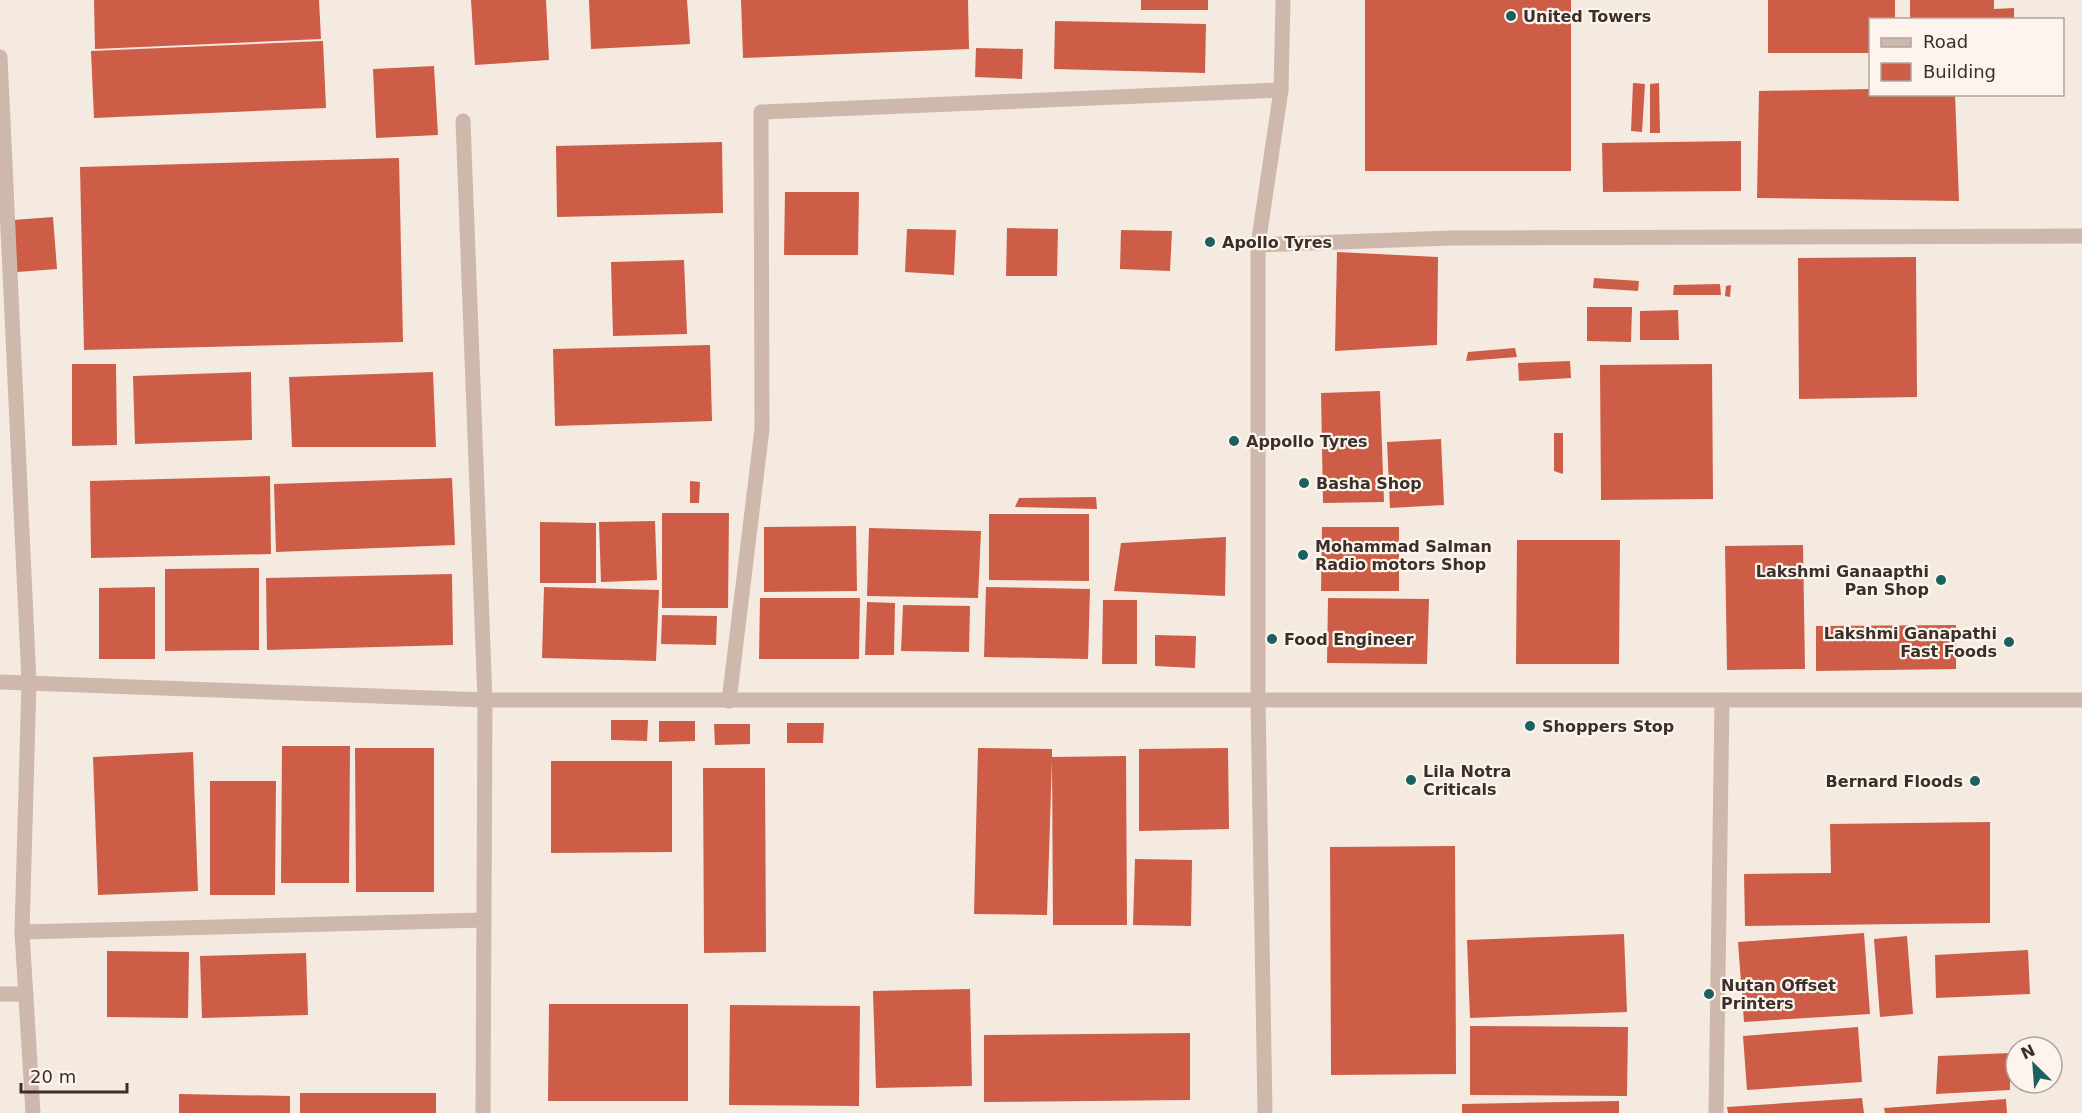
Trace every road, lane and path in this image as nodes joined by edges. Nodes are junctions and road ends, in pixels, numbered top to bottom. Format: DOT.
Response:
graph roads {
  1 [pos="1283,0"];
  2 [pos="0,57"];
  3 [pos="1281,90"];
  4 [pos="463,121"];
  5 [pos="2082,236"];
  6 [pos="1257,245"];
  7 [pos="0,682"];
  8 [pos="29,682"];
  9 [pos="485,700"];
  10 [pos="729,700"];
  11 [pos="1258,700"];
  12 [pos="1722,700"];
  13 [pos="2082,700"];
  14 [pos="484,920"];
  15 [pos="22,932"];
  16 [pos="0,994"];
  17 [pos="26,994"];
  18 [pos="33,1113"];
  19 [pos="483,1113"];
  20 [pos="1265,1113"];
  21 [pos="1716,1113"];
  1 -- 3 [label="street"];
  2 -- 8 [label="street"];
  3 -- 6 [label="street"];
  3 -- 10 [label="street"];
  4 -- 9 [label="street"];
  5 -- 6 [label="street"];
  6 -- 11 [label="street"];
  7 -- 8 [label="street"];
  8 -- 9 [label="street"];
  8 -- 15 [label="street"];
  9 -- 10 [label="street"];
  9 -- 14 [label="street"];
  10 -- 11 [label="street"];
  11 -- 12 [label="street"];
  11 -- 20 [label="street"];
  12 -- 13 [label="street"];
  12 -- 21 [label="street"];
  14 -- 15 [label="street"];
  14 -- 19 [label="street"];
  15 -- 17 [label="street"];
  16 -- 17 [label="street"];
  17 -- 18 [label="street"];
}
